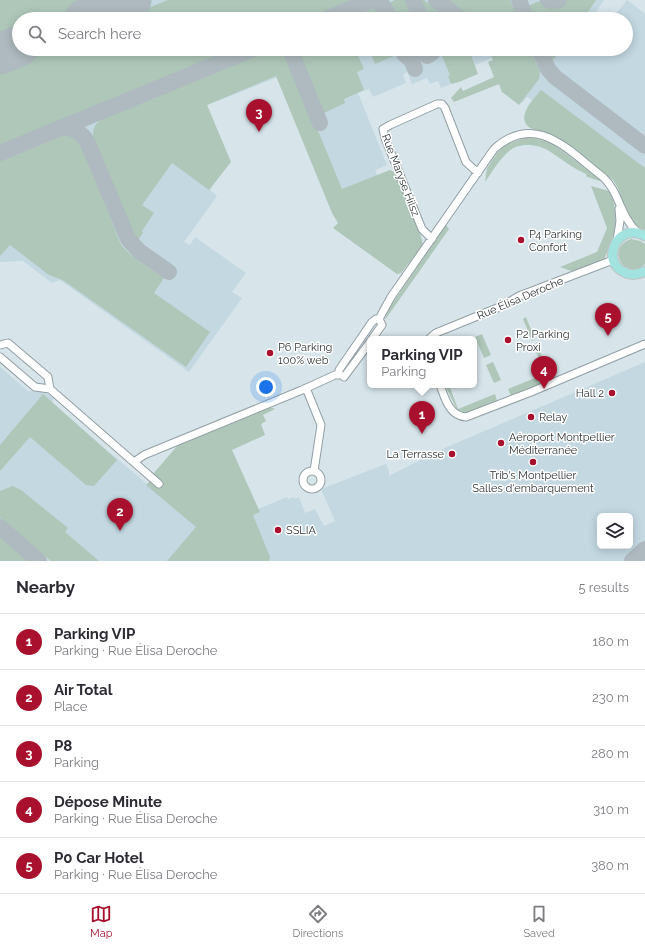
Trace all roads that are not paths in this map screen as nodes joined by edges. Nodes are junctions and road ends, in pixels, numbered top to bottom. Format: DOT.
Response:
graph roads {
  1 [pos="478,173"];
  2 [pos="618,203"];
  3 [pos="641,235"];
  4 [pos="432,239"];
  5 [pos="617,241"];
  6 [pos="613,260"];
  7 [pos="645,271"];
  8 [pos="379,319"];
  9 [pos="374,336"];
  10 [pos="432,336"];
  11 [pos="645,344"];
  12 [pos="0,345"];
  13 [pos="367,346"];
  14 [pos="0,357"];
  15 [pos="342,376"];
  16 [pos="306,388"];
  17 [pos="441,388"];
  18 [pos="50,389"];
  19 [pos="134,462"];
  20 [pos="314,471"];
  21 [pos="159,484"];
  1 -- 2 [label="street"];
  1 -- 4 [label="street"];
  1 -- 4 [label="street, Rue Maryse Hilsz"];
  2 -- 3 [label="street"];
  2 -- 5 [label="street"];
  3 -- 5 [label="main road"];
  4 -- 8 [label="street"];
  5 -- 6 [label="main road"];
  6 -- 7 [label="main road"];
  6 -- 10 [label="street, Rue Élisa Deroche"];
  8 -- 9 [label="street"];
  8 -- 15 [label="street"];
  11 -- 17 [label="street"];
  12 -- 18 [label="street"];
  13 -- 15 [label="street"];
  14 -- 18 [label="street"];
  15 -- 16 [label="street"];
  16 -- 19 [label="street"];
  16 -- 20 [label="street"];
  18 -- 19 [label="street"];
  19 -- 21 [label="street"];
}
